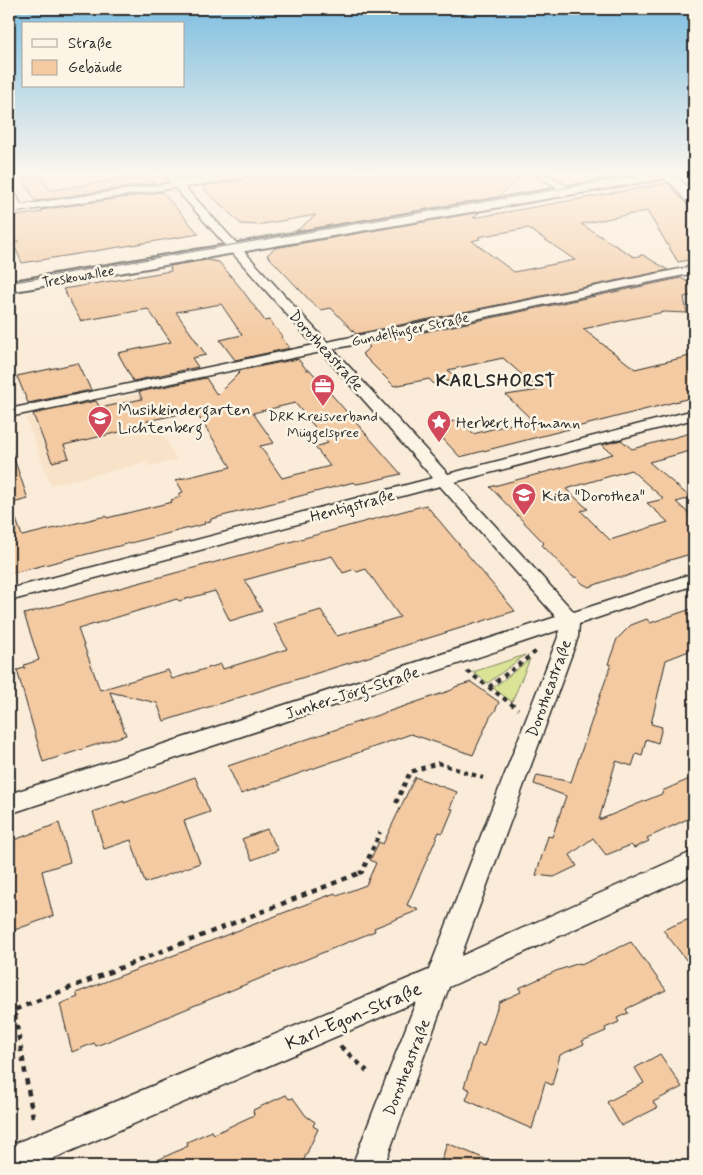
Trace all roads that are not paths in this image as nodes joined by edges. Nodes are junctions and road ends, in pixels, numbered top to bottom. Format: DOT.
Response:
graph roads {
  1 [pos="218,230"];
  2 [pos="300,230"];
  3 [pos="321,230"];
  4 [pos="231,244"];
  5 [pos="694,269"];
  6 [pos="9,275"];
  7 [pos="9,288"];
  8 [pos="324,347"];
  9 [pos="9,414"];
  10 [pos="694,414"];
  11 [pos="444,480"];
  12 [pos="694,579"];
  13 [pos="9,595"];
  14 [pos="570,620"];
  15 [pos="9,804"];
  16 [pos="694,862"];
  17 [pos="440,978"];
  18 [pos="9,1162"];
  19 [pos="368,1166"];
  1 -- 4 [label="street"];
  2 -- 4 [label="main road, Treskowallee"];
  3 -- 4 [label="main road, Treskowallee"];
  4 -- 6 [label="main road, Treskowallee"];
  4 -- 7 [label="main road, Treskowallee"];
  4 -- 8 [label="street, Dorotheastraße"];
  5 -- 8 [label="street, Gundelfinger Straße"];
  8 -- 9 [label="street, Gundelfinger Straße"];
  8 -- 11 [label="street, Dorotheastraße"];
  10 -- 11 [label="street, Hentigstraße"];
  11 -- 13 [label="street, Hentigstraße"];
  11 -- 14 [label="street, Dorotheastraße"];
  12 -- 14 [label="street, Junker-Jörg-Straße"];
  14 -- 15 [label="street, Junker-Jörg-Straße"];
  14 -- 17 [label="street, Dorotheastraße"];
  16 -- 17 [label="street, Karl-Egon-Straße"];
  17 -- 18 [label="street, Karl-Egon-Straße"];
  17 -- 19 [label="street, Dorotheastraße"];
}
